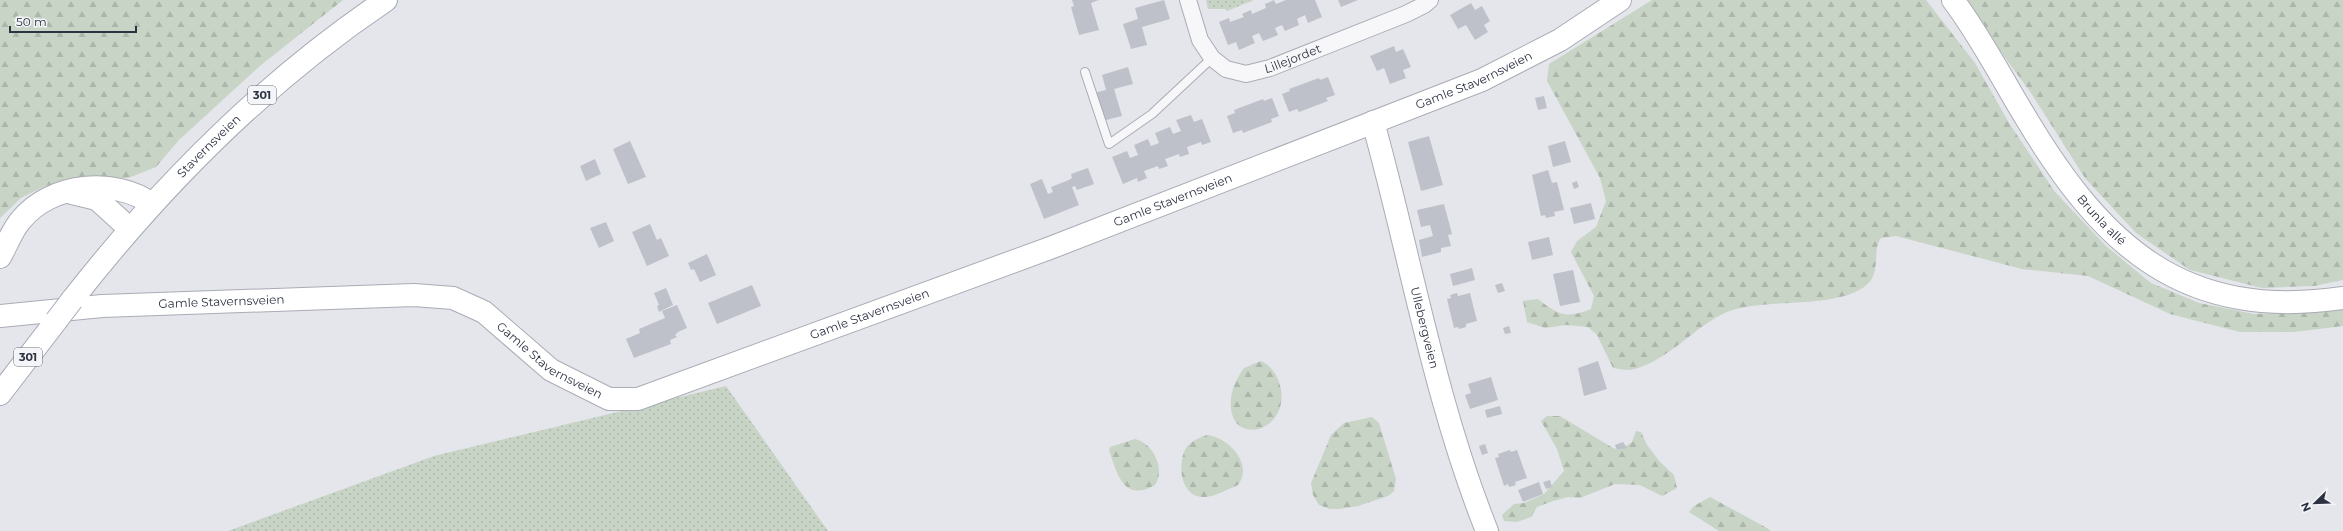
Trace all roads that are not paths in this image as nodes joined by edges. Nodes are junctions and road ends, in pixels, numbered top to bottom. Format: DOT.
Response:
graph roads {
  1 [pos="386,0"];
  2 [pos="1188,0"];
  3 [pos="1430,0"];
  4 [pos="1620,0"];
  5 [pos="1953,0"];
  6 [pos="1212,58"];
  7 [pos="1086,72"];
  8 [pos="1373,122"];
  9 [pos="67,191"];
  10 [pos="152,204"];
  11 [pos="130,229"];
  12 [pos="0,257"];
  13 [pos="2343,298"];
  14 [pos="0,316"];
  15 [pos="0,394"];
  16 [pos="1487,531"];
  1 -- 10 [label="street, Stavernsveien / 301"];
  2 -- 6 [label="street, Lillejordet"];
  3 -- 6 [label="street, Lillejordet"];
  4 -- 8 [label="street, Gamle Stavernsveien"];
  5 -- 13 [label="street, Brunla allé"];
  6 -- 7 [label="lane"];
  8 -- 14 [label="street, Gamle Stavernsveien"];
  8 -- 16 [label="street, Ullebergveien"];
  9 -- 10 [label="street"];
  9 -- 11 [label="street"];
  9 -- 12 [label="street"];
  10 -- 11 [label="street, Stavernsveien / 301"];
  11 -- 15 [label="street, Stavernsveien / 301, bridge"];
}
